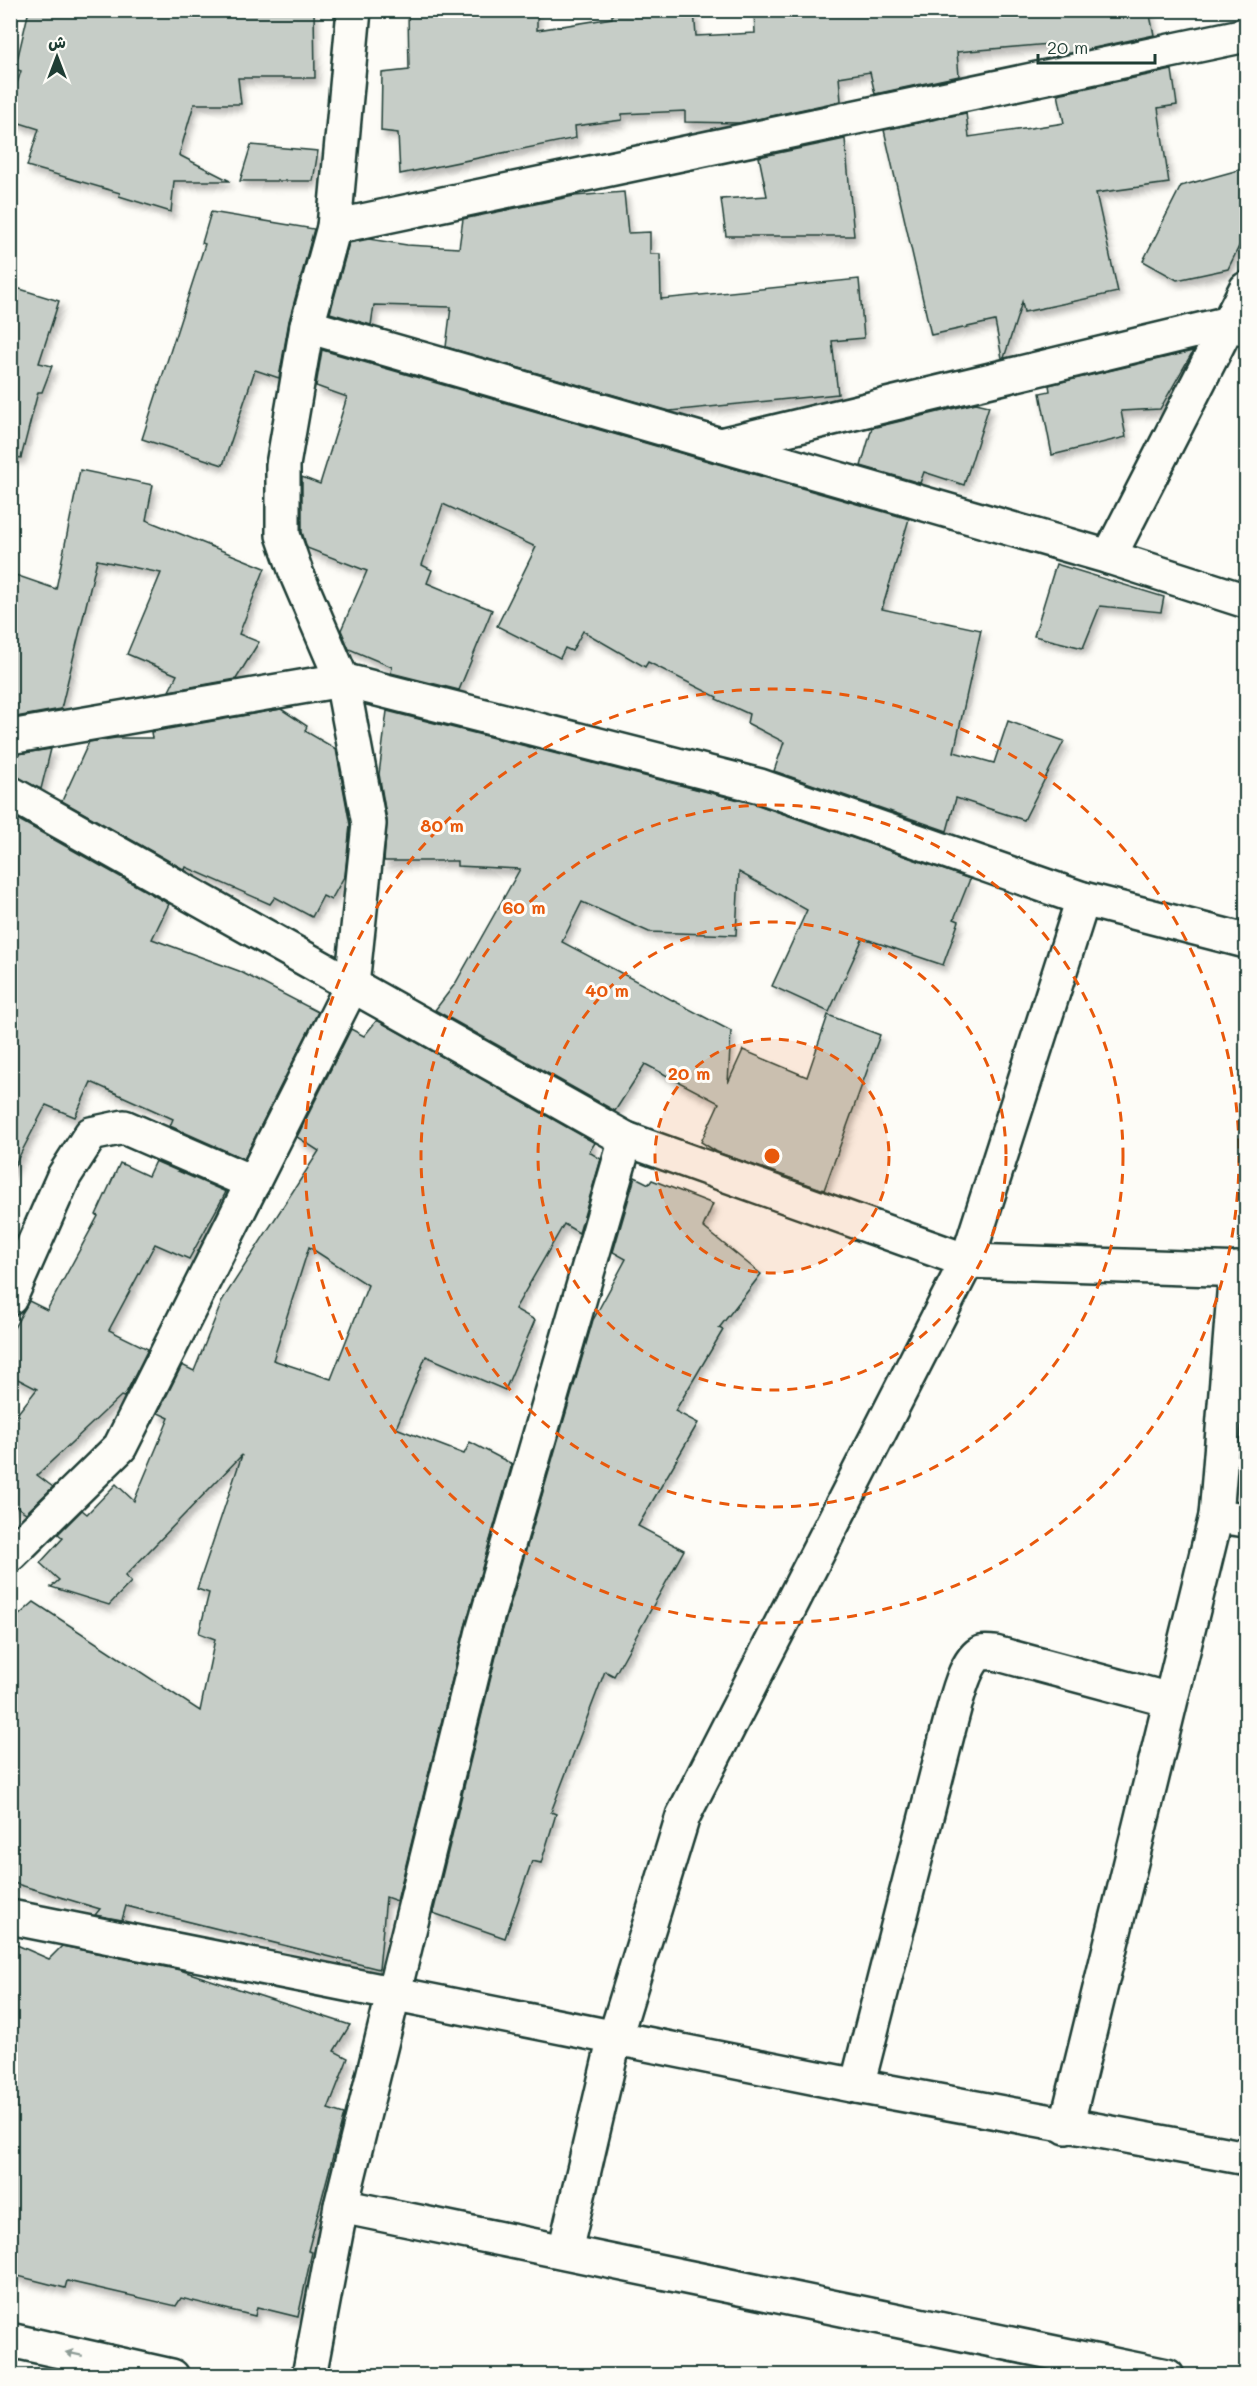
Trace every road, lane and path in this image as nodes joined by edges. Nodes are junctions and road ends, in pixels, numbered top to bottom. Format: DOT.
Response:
graph roads {
  1 [pos="354,10"];
  2 [pos="1246,35"];
  3 [pos="334,227"];
  4 [pos="1246,289"];
  5 [pos="1238,326"];
  6 [pos="306,327"];
  7 [pos="719,445"];
  8 [pos="1109,557"];
  9 [pos="1246,601"];
  10 [pos="342,680"];
  11 [pos="10,737"];
  12 [pos="10,794"];
  13 [pos="1083,899"];
  14 [pos="1246,941"];
  15 [pos="352,985"];
  16 [pos="626,1139"];
  17 [pos="253,1184"];
  18 [pos="967,1261"];
  19 [pos="1241,1269"];
  20 [pos="10,1298"];
  21 [pos="1231,1518"];
  22 [pos="10,1555"];
  23 [pos="1170,1700"];
  24 [pos="10,1917"];
  25 [pos="392,1992"];
  26 [pos="615,2037"];
  27 [pos="857,2086"];
  28 [pos="1066,2127"];
  29 [pos="1246,2158"];
  30 [pos="341,2206"];
  31 [pos="565,2250"];
  32 [pos="10,2340"];
  33 [pos="172,2376"];
  34 [pos="309,2376"];
  35 [pos="1167,2376"];
  1 -- 3 [label="street"];
  2 -- 3 [label="street"];
  3 -- 6 [label="street"];
  4 -- 5 [label="street"];
  5 -- 7 [label="street"];
  5 -- 8 [label="street"];
  6 -- 7 [label="street"];
  6 -- 10 [label="street"];
  7 -- 8 [label="street"];
  8 -- 9 [label="street"];
  10 -- 11 [label="street"];
  10 -- 13 [label="street"];
  10 -- 15 [label="street"];
  12 -- 15 [label="street"];
  13 -- 14 [label="street"];
  13 -- 18 [label="street"];
  15 -- 16 [label="street"];
  15 -- 17 [label="street"];
  16 -- 18 [label="street"];
  16 -- 25 [label="street"];
  17 -- 20 [label="street"];
  17 -- 22 [label="street"];
  18 -- 19 [label="street"];
  18 -- 26 [label="street"];
  19 -- 21 [label="street"];
  21 -- 23 [label="street"];
  23 -- 27 [label="street"];
  23 -- 28 [label="street"];
  24 -- 25 [label="street"];
  25 -- 26 [label="street"];
  25 -- 30 [label="street"];
  26 -- 27 [label="street"];
  26 -- 31 [label="street"];
  27 -- 28 [label="street"];
  28 -- 29 [label="street"];
  30 -- 31 [label="street"];
  30 -- 34 [label="street"];
  31 -- 35 [label="street"];
  33 -- 32 [label="street, one-way"];
}
